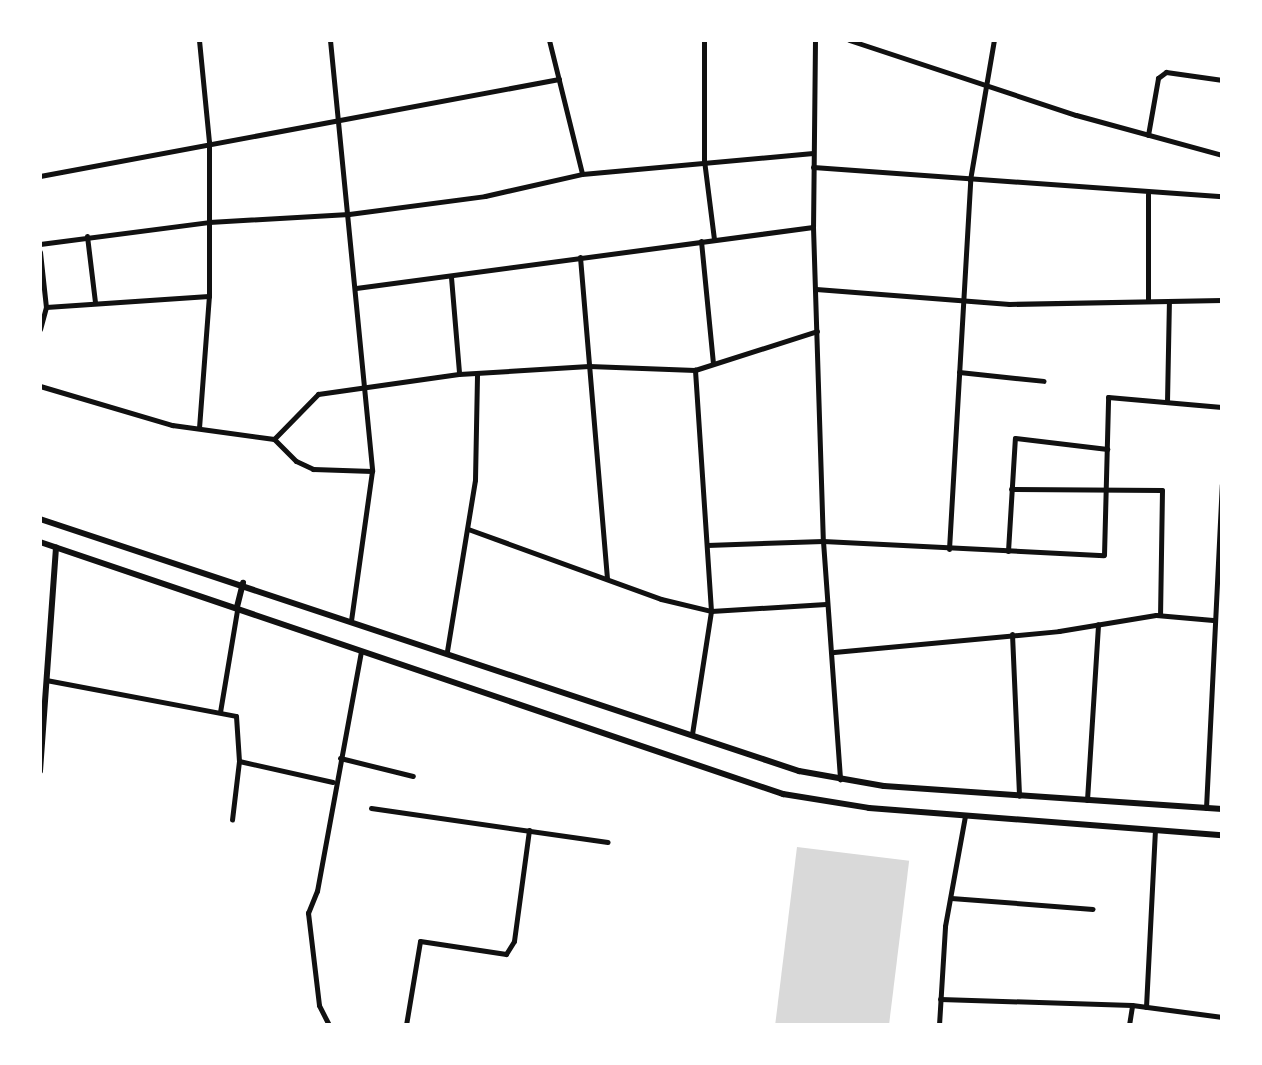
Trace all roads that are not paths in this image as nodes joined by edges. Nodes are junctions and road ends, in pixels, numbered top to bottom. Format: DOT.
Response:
graph roads {
  1 [pos="199,40"];
  2 [pos="330,40"];
  3 [pos="548,40"];
  4 [pos="704,40"];
  5 [pos="815,40"];
  6 [pos="850,40"];
  7 [pos="879,40"];
  8 [pos="994,40"];
  9 [pos="877,50"];
  10 [pos="560,79"];
  11 [pos="1222,80"];
  12 [pos="986,84"];
  13 [pos="339,119"];
  14 [pos="1148,135"];
  15 [pos="209,142"];
  16 [pos="813,152"];
  17 [pos="1222,156"];
  18 [pos="704,160"];
  19 [pos="813,168"];
  20 [pos="582,174"];
  21 [pos="40,176"];
  22 [pos="970,180"];
  23 [pos="1148,194"];
  24 [pos="1222,196"];
  25 [pos="349,214"];
  26 [pos="209,222"];
  27 [pos="813,227"];
  28 [pos="87,236"];
  29 [pos="714,239"];
  30 [pos="701,241"];
  31 [pos="40,248"];
  32 [pos="580,258"];
  33 [pos="451,277"];
  34 [pos="356,288"];
  35 [pos="816,289"];
  36 [pos="209,296"];
  37 [pos="1148,299"];
  38 [pos="1222,300"];
  39 [pos="1169,301"];
  40 [pos="95,302"];
  41 [pos="964,302"];
  42 [pos="46,307"];
  43 [pos="40,329"];
  44 [pos="816,330"];
  45 [pos="713,364"];
  46 [pos="590,366"];
  47 [pos="695,370"];
  48 [pos="959,372"];
  49 [pos="459,374"];
  50 [pos="478,374"];
  51 [pos="1044,382"];
  52 [pos="40,386"];
  53 [pos="366,386"];
  54 [pos="1166,402"];
  55 [pos="1222,407"];
  56 [pos="199,428"];
  57 [pos="274,439"];
  58 [pos="1107,449"];
  59 [pos="372,471"];
  60 [pos="1222,484"];
  61 [pos="1106,488"];
  62 [pos="1012,489"];
  63 [pos="40,519"];
  64 [pos="468,528"];
  65 [pos="823,541"];
  66 [pos="40,542"];
  67 [pos="707,546"];
  68 [pos="56,548"];
  69 [pos="949,548"];
  70 [pos="1008,551"];
  71 [pos="607,579"];
  72 [pos="243,583"];
  73 [pos="827,604"];
  74 [pos="238,607"];
  75 [pos="711,611"];
  76 [pos="1160,615"];
  77 [pos="351,620"];
  78 [pos="1213,620"];
  79 [pos="1098,624"];
  80 [pos="1012,634"];
  81 [pos="362,650"];
  82 [pos="447,652"];
  83 [pos="833,652"];
  84 [pos="46,680"];
  85 [pos="42,710"];
  86 [pos="220,712"];
  87 [pos="692,734"];
  88 [pos="340,758"];
  89 [pos="239,761"];
  90 [pos="40,771"];
  91 [pos="413,776"];
  92 [pos="840,780"];
  93 [pos="334,782"];
  94 [pos="1019,798"];
  95 [pos="1087,800"];
  96 [pos="371,808"];
  97 [pos="1206,808"];
  98 [pos="1222,809"];
  99 [pos="965,816"];
  100 [pos="232,820"];
  101 [pos="529,830"];
  102 [pos="1155,830"];
  103 [pos="1222,835"];
  104 [pos="608,842"];
  105 [pos="951,898"];
  106 [pos="1093,909"];
  107 [pos="940,999"];
  108 [pos="1132,1004"];
  109 [pos="1146,1007"];
  110 [pos="1222,1017"];
  111 [pos="329,1025"];
  112 [pos="406,1025"];
  113 [pos="939,1025"];
  114 [pos="1129,1025"];
  1 -- 15 [label="street"];
  2 -- 13 [label="street"];
  3 -- 10 [label="street"];
  4 -- 18 [label="street"];
  5 -- 16 [label="street"];
  6 -- 9 [label="street"];
  7 -- 9 [label="street"];
  8 -- 12 [label="street"];
  9 -- 12 [label="street"];
  10 -- 13 [label="street"];
  10 -- 20 [label="street"];
  11 -- 14 [label="street"];
  12 -- 14 [label="street"];
  12 -- 22 [label="street"];
  13 -- 15 [label="street"];
  13 -- 25 [label="street"];
  14 -- 17 [label="street"];
  15 -- 21 [label="street"];
  15 -- 26 [label="street"];
  16 -- 18 [label="street"];
  16 -- 19 [label="street"];
  18 -- 20 [label="street"];
  18 -- 29 [label="street"];
  19 -- 22 [label="street"];
  19 -- 27 [label="street"];
  20 -- 25 [label="street"];
  22 -- 23 [label="street"];
  22 -- 41 [label="street"];
  23 -- 24 [label="street"];
  23 -- 37 [label="street"];
  25 -- 26 [label="street"];
  25 -- 34 [label="street"];
  26 -- 28 [label="street"];
  26 -- 36 [label="street"];
  27 -- 29 [label="street"];
  27 -- 35 [label="street"];
  28 -- 31 [label="street"];
  28 -- 40 [label="street"];
  29 -- 30 [label="street"];
  30 -- 32 [label="street"];
  30 -- 45 [label="street"];
  31 -- 42 [label="street"];
  32 -- 33 [label="street"];
  32 -- 46 [label="street"];
  33 -- 34 [label="street"];
  33 -- 49 [label="street"];
  34 -- 53 [label="street"];
  35 -- 41 [label="street"];
  35 -- 44 [label="street"];
  36 -- 40 [label="street"];
  36 -- 56 [label="street"];
  37 -- 39 [label="street"];
  37 -- 41 [label="street"];
  38 -- 39 [label="street"];
  39 -- 54 [label="street"];
  40 -- 42 [label="street"];
  41 -- 48 [label="street"];
  42 -- 43 [label="street"];
  44 -- 45 [label="street"];
  44 -- 65 [label="street"];
  45 -- 47 [label="street"];
  46 -- 47 [label="street"];
  46 -- 50 [label="street"];
  46 -- 71 [label="street"];
  47 -- 67 [label="street"];
  48 -- 51 [label="street"];
  48 -- 69 [label="street"];
  49 -- 50 [label="street"];
  49 -- 53 [label="street"];
  50 -- 64 [label="street"];
  52 -- 56 [label="street"];
  53 -- 57 [label="street"];
  53 -- 59 [label="street"];
  54 -- 55 [label="street"];
  54 -- 58 [label="street"];
  56 -- 57 [label="street"];
  57 -- 59 [label="street"];
  58 -- 61 [label="street"];
  58 -- 62 [label="street"];
  59 -- 77 [label="street"];
  60 -- 78 [label="street"];
  61 -- 62 [label="street"];
  61 -- 70 [label="street"];
  61 -- 76 [label="street"];
  62 -- 70 [label="street"];
  63 -- 72 [label="street"];
  64 -- 71 [label="street"];
  64 -- 82 [label="street"];
  65 -- 67 [label="street"];
  65 -- 69 [label="street"];
  65 -- 73 [label="street"];
  66 -- 68 [label="street"];
  67 -- 75 [label="street"];
  68 -- 74 [label="street"];
  68 -- 84 [label="street"];
  69 -- 70 [label="street"];
  71 -- 75 [label="street"];
  72 -- 74 [label="street"];
  72 -- 77 [label="street"];
  73 -- 75 [label="street"];
  73 -- 83 [label="street"];
  74 -- 81 [label="street"];
  74 -- 86 [label="street"];
  75 -- 87 [label="street"];
  76 -- 78 [label="street"];
  76 -- 79 [label="street"];
  77 -- 82 [label="street"];
  78 -- 97 [label="street"];
  79 -- 80 [label="street"];
  79 -- 95 [label="street"];
  80 -- 83 [label="street"];
  80 -- 94 [label="street"];
  81 -- 88 [label="street"];
  81 -- 99 [label="street"];
  82 -- 87 [label="street"];
  83 -- 92 [label="street"];
  84 -- 85 [label="street"];
  84 -- 86 [label="street"];
  85 -- 90 [label="street"];
  86 -- 89 [label="street"];
  87 -- 92 [label="street"];
  88 -- 91 [label="street"];
  88 -- 93 [label="street"];
  89 -- 93 [label="street"];
  89 -- 100 [label="street"];
  92 -- 94 [label="street"];
  93 -- 111 [label="street"];
  94 -- 95 [label="street"];
  95 -- 97 [label="street"];
  96 -- 101 [label="street"];
  97 -- 98 [label="street"];
  99 -- 102 [label="street"];
  99 -- 105 [label="street"];
  101 -- 104 [label="street"];
  101 -- 112 [label="street"];
  102 -- 103 [label="street"];
  102 -- 109 [label="street"];
  105 -- 106 [label="street"];
  105 -- 107 [label="street"];
  107 -- 108 [label="street"];
  107 -- 113 [label="street"];
  108 -- 109 [label="street"];
  108 -- 114 [label="street"];
  109 -- 110 [label="street"];
}
